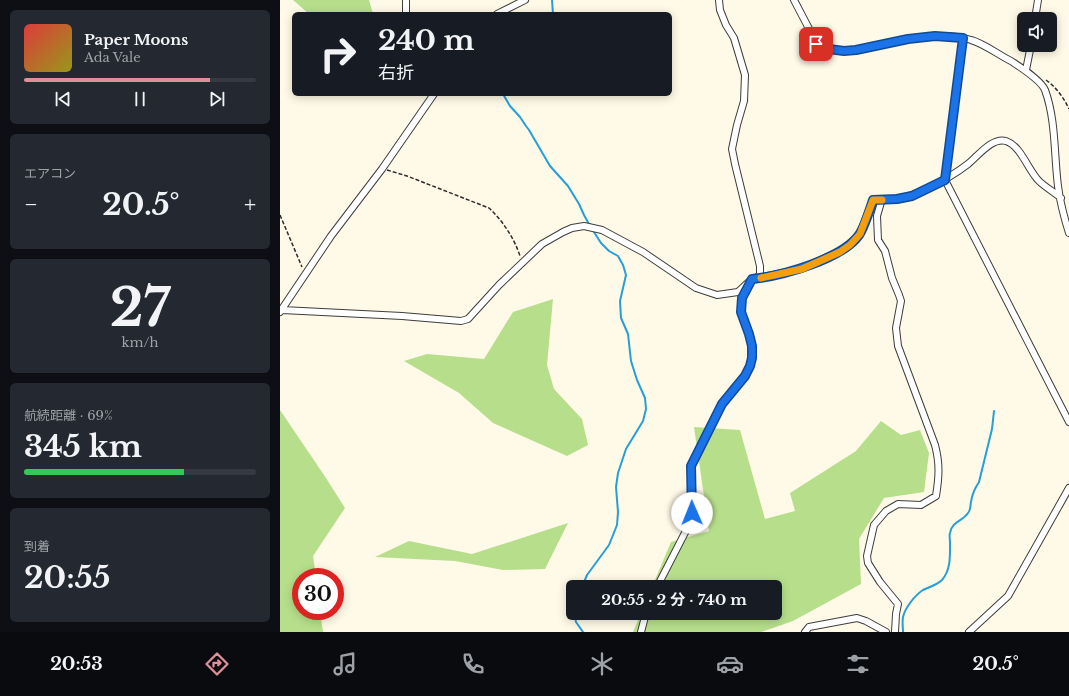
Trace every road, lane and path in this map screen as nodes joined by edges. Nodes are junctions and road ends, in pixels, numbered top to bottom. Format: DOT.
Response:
graph roads {
  1 [pos="406,0"];
  2 [pos="525,0"];
  3 [pos="719,0"];
  4 [pos="794,0"];
  5 [pos="1038,0"];
  6 [pos="406,12"];
  7 [pos="501,12"];
  8 [pos="1036,12"];
  9 [pos="963,38"];
  10 [pos="1030,52"];
  11 [pos="1026,70"];
  12 [pos="433,96"];
  13 [pos="382,169"];
  14 [pos="945,180"];
  15 [pos="1061,198"];
  16 [pos="882,200"];
  17 [pos="280,215"];
  18 [pos="1069,233"];
  19 [pos="522,262"];
  20 [pos="305,274"];
  21 [pos="754,279"];
  22 [pos="281,311"];
  23 [pos="1069,422"];
  24 [pos="1069,488"];
  25 [pos="661,580"];
  26 [pos="644,620"];
  27 [pos="641,632"];
  28 [pos="805,632"];
  29 [pos="886,632"];
  30 [pos="895,632"];
  31 [pos="969,632"];
  1 -- 6 [label="street"];
  2 -- 7 [label="street"];
  3 -- 21 [label="street"];
  4 -- 9 [label="street"];
  5 -- 8 [label="street"];
  9 -- 11 [label="street"];
  9 -- 14 [label="street"];
  10 -- 11 [label="street"];
  11 -- 15 [label="street"];
  12 -- 13 [label="street"];
  13 -- 19 [label="path"];
  13 -- 20 [label="street"];
  14 -- 15 [label="street"];
  14 -- 16 [label="street"];
  14 -- 23 [label="street"];
  15 -- 18 [label="street"];
  16 -- 21 [label="street"];
  16 -- 30 [label="street"];
  17 -- 20 [label="path"];
  19 -- 21 [label="street"];
  19 -- 22 [label="street"];
  20 -- 22 [label="street"];
  21 -- 25 [label="street"];
  24 -- 31 [label="street"];
  26 -- 27 [label="street"];
  28 -- 29 [label="street"];
}
